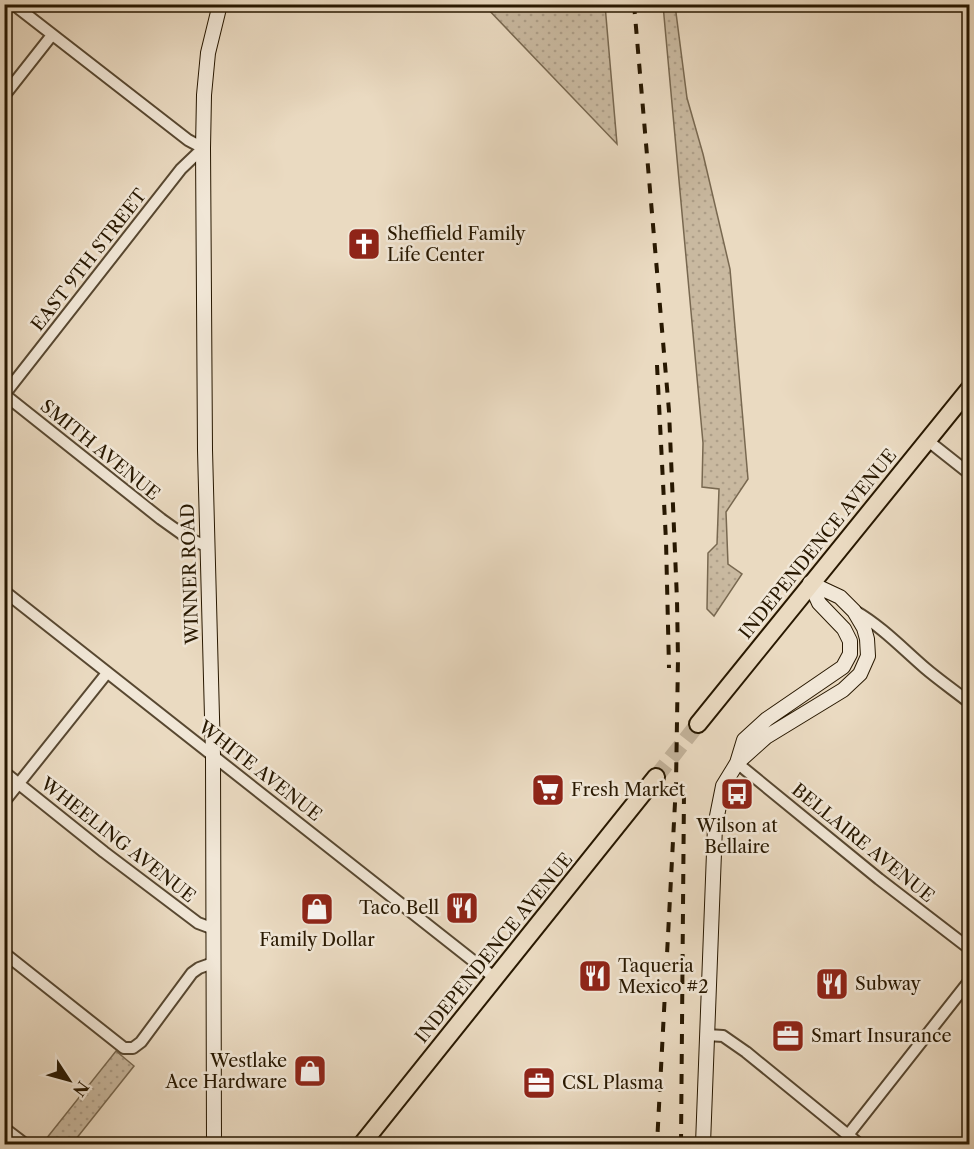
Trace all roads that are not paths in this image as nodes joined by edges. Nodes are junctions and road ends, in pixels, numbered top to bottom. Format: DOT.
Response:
graph roads {
  1 [pos="13,4"];
  2 [pos="220,4"];
  3 [pos="52,34"];
  4 [pos="4,96"];
  5 [pos="203,148"];
  6 [pos="969,388"];
  7 [pos="5,395"];
  8 [pos="927,440"];
  9 [pos="969,474"];
  10 [pos="207,546"];
  11 [pos="810,583"];
  12 [pos="4,591"];
  13 [pos="854,610"];
  14 [pos="107,673"];
  15 [pos="969,703"];
  16 [pos="698,724"];
  17 [pos="213,755"];
  18 [pos="737,763"];
  19 [pos="4,772"];
  20 [pos="656,777"];
  21 [pos="19,783"];
  22 [pos="4,802"];
  23 [pos="214,929"];
  24 [pos="969,949"];
  25 [pos="4,953"];
  26 [pos="213,963"];
  27 [pos="495,978"];
  28 [pos="969,980"];
  29 [pos="707,1035"];
  30 [pos="4,1128"];
  31 [pos="848,1135"];
  32 [pos="26,1144"];
  33 [pos="214,1144"];
  34 [pos="362,1144"];
  35 [pos="703,1144"];
  36 [pos="859,1144"];
  1 -- 3 [label="street"];
  2 -- 5 [label="main road, WINNER ROAD"];
  3 -- 4 [label="street"];
  3 -- 5 [label="street"];
  5 -- 7 [label="street, EAST 9TH STREET"];
  5 -- 10 [label="main road, WINNER ROAD"];
  6 -- 8 [label="main road, INDEPENDENCE AVENUE"];
  7 -- 10 [label="street, SMITH AVENUE"];
  8 -- 9 [label="street"];
  8 -- 11 [label="main road, INDEPENDENCE AVENUE"];
  10 -- 17 [label="main road, WINNER ROAD"];
  11 -- 13 [label="main road"];
  11 -- 16 [label="main road, INDEPENDENCE AVENUE"];
  11 -- 18 [label="main road"];
  12 -- 14 [label="street, WHITE AVENUE"];
  13 -- 15 [label="street"];
  13 -- 18 [label="main road"];
  14 -- 17 [label="street, WHITE AVENUE"];
  14 -- 21 [label="street"];
  17 -- 23 [label="main road, WINNER ROAD"];
  17 -- 27 [label="street, WHITE AVENUE"];
  18 -- 24 [label="street, BELLAIRE AVENUE"];
  18 -- 29 [label="main road"];
  19 -- 21 [label="street, WHEELING AVENUE"];
  20 -- 27 [label="main road, INDEPENDENCE AVENUE"];
  21 -- 22 [label="street"];
  21 -- 23 [label="street, WHEELING AVENUE"];
  23 -- 26 [label="main road, WINNER ROAD"];
  25 -- 26 [label="street"];
  26 -- 33 [label="main road, WINNER ROAD"];
  27 -- 34 [label="main road, INDEPENDENCE AVENUE"];
  28 -- 31 [label="street"];
  29 -- 31 [label="street"];
  29 -- 35 [label="main road"];
  30 -- 32 [label="street"];
  31 -- 36 [label="street"];
}
